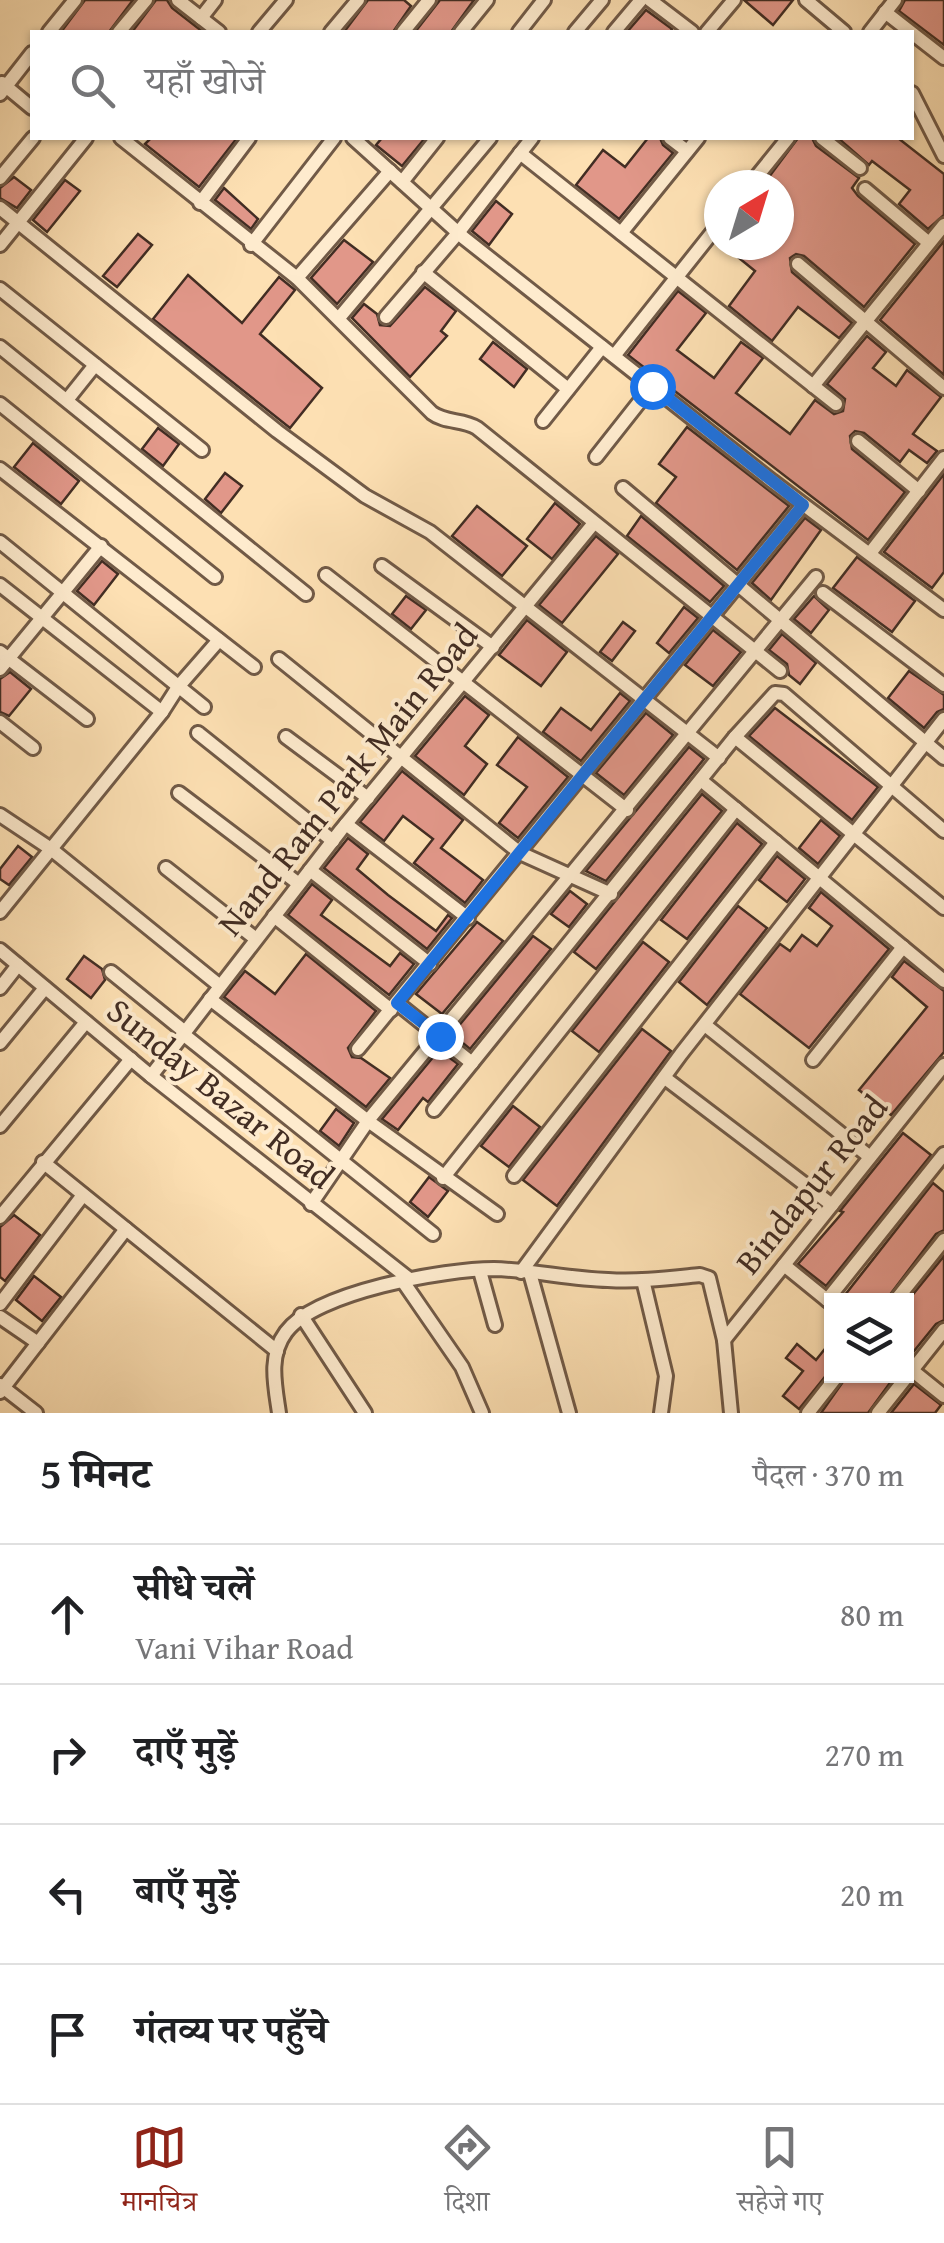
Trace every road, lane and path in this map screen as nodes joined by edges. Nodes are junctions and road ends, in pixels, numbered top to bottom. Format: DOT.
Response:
graph roads {
  1 [pos="75,0"];
  2 [pos="146,0"];
  3 [pos="178,0"];
  4 [pos="215,0"];
  5 [pos="286,0"];
  6 [pos="358,0"];
  7 [pos="488,0"];
  8 [pos="544,0"];
  9 [pos="602,0"];
  10 [pos="641,0"];
  11 [pos="650,0"];
  12 [pos="734,0"];
  13 [pos="806,0"];
  14 [pos="895,0"];
  15 [pos="423,2"];
  16 [pos="885,12"];
  17 [pos="201,18"];
  18 [pos="51,30"];
  19 [pos="121,30"];
  20 [pos="216,30"];
  21 [pos="261,30"];
  22 [pos="333,30"];
  23 [pos="405,30"];
  24 [pos="463,30"];
  25 [pos="521,30"];
  26 [pos="577,30"];
  27 [pos="616,30"];
  28 [pos="689,30"];
  29 [pos="709,30"];
  30 [pos="842,30"];
  31 [pos="872,30"];
  32 [pos="908,30"];
  33 [pos="914,35"];
  34 [pos="30,55"];
  35 [pos="944,58"];
  36 [pos="2,87"];
  37 [pos="914,97"];
  38 [pos="30,107"];
  39 [pos="32,140"];
  40 [pos="84,140"];
  41 [pos="129,140"];
  42 [pos="247,140"];
  43 [pos="332,140"];
  44 [pos="356,140"];
  45 [pos="375,140"];
  46 [pos="435,140"];
  47 [pos="488,140"];
  48 [pos="530,140"];
  49 [pos="673,140"];
  50 [pos="696,140"];
  51 [pos="786,140"];
  52 [pos="825,140"];
  53 [pos="367,150"];
  54 [pos="687,151"];
  55 [pos="520,153"];
  56 [pos="944,156"];
  57 [pos="860,168"];
  58 [pos="762,170"];
  59 [pos="390,171"];
  60 [pos="0,178"];
  61 [pos="402,182"];
  62 [pos="864,189"];
  63 [pos="200,203"];
  64 [pos="0,208"];
  65 [pos="432,208"];
  66 [pos="19,222"];
  67 [pos="944,225"];
  68 [pos="458,232"];
  69 [pos="621,233"];
  70 [pos="704,243"];
  71 [pos="930,243"];
  72 [pos="0,245"];
  73 [pos="251,245"];
  74 [pos="798,264"];
  75 [pos="422,272"];
  76 [pos="296,278"];
  77 [pos="676,278"];
  78 [pos="0,289"];
  79 [pos="386,316"];
  80 [pos="339,318"];
  81 [pos="867,320"];
  82 [pos="0,347"];
  83 [pos="608,351"];
  84 [pos="95,365"];
  85 [pos="652,386"];
  86 [pos="813,386"];
  87 [pos="944,388"];
  88 [pos="568,389"];
  89 [pos="67,400"];
  90 [pos="0,404"];
  91 [pos="836,404"];
  92 [pos="542,421"];
  93 [pos="858,441"];
  94 [pos="202,450"];
  95 [pos="596,457"];
  96 [pos="944,458"];
  97 [pos="0,469"];
  98 [pos="623,488"];
  99 [pos="918,491"];
  100 [pos="803,505"];
  101 [pos="594,523"];
  102 [pos="0,542"];
  103 [pos="101,546"];
  104 [pos="871,552"];
  105 [pos="382,566"];
  106 [pos="326,575"];
  107 [pos="215,577"];
  108 [pos="816,577"];
  109 [pos="737,584"];
  110 [pos="0,585"];
  111 [pos="63,592"];
  112 [pos="822,592"];
  113 [pos="306,594"];
  114 [pos="525,607"];
  115 [pos="944,610"];
  116 [pos="710,616"];
  117 [pos="41,619"];
  118 [pos="783,620"];
  119 [pos="219,640"];
  120 [pos="493,647"];
  121 [pos="756,651"];
  122 [pos="279,659"];
  123 [pos="3,660"];
  124 [pos="254,667"];
  125 [pos="780,670"];
  126 [pos="463,684"];
  127 [pos="944,685"];
  128 [pos="178,686"];
  129 [pos="644,699"];
  130 [pos="204,707"];
  131 [pos="162,712"];
  132 [pos="87,719"];
  133 [pos="944,719"];
  134 [pos="0,722"];
  135 [pos="198,732"];
  136 [pos="688,734"];
  137 [pos="286,737"];
  138 [pos="735,737"];
  139 [pos="926,743"];
  140 [pos="33,748"];
  141 [pos="719,758"];
  142 [pos="944,758"];
  143 [pos="401,759"];
  144 [pos="582,776"];
  145 [pos="702,781"];
  146 [pos="892,787"];
  147 [pos="179,793"];
  148 [pos="368,798"];
  149 [pos="736,809"];
  150 [pos="627,810"];
  151 [pos="0,815"];
  152 [pos="346,824"];
  153 [pos="944,831"];
  154 [pos="854,836"];
  155 [pos="332,840"];
  156 [pos="776,842"];
  157 [pos="51,849"];
  158 [pos="520,854"];
  159 [pos="166,868"];
  160 [pos="310,870"];
  161 [pos="573,875"];
  162 [pos="820,879"];
  163 [pos="299,884"];
  164 [pos="611,894"];
  165 [pos="944,908"];
  166 [pos="0,912"];
  167 [pos="274,916"];
  168 [pos="468,918"];
  169 [pos="256,939"];
  170 [pos="902,947"];
  171 [pos="0,950"];
  172 [pos="430,964"];
  173 [pos="18,966"];
  174 [pos="111,972"];
  175 [pos="944,981"];
  176 [pos="220,986"];
  177 [pos="0,988"];
  178 [pos="45,988"];
  179 [pos="210,999"];
  180 [pos="394,1006"];
  181 [pos="86,1022"];
  182 [pos="705,1025"];
  183 [pos="184,1033"];
  184 [pos="440,1036"];
  185 [pos="0,1043"];
  186 [pos="358,1049"];
  187 [pos="131,1059"];
  188 [pos="813,1060"];
  189 [pos="472,1062"];
  190 [pos="944,1065"];
  191 [pos="150,1076"];
  192 [pos="664,1078"];
  193 [pos="434,1110"];
  194 [pos="368,1122"];
  195 [pos="0,1126"];
  196 [pos="944,1154"];
  197 [pos="870,1158"];
  198 [pos="340,1160"];
  199 [pos="43,1162"];
  200 [pos="514,1176"];
  201 [pos="443,1178"];
  202 [pos="83,1195"];
  203 [pos="311,1204"];
  204 [pos="832,1206"];
  205 [pos="497,1214"];
  206 [pos="0,1217"];
  207 [pos="126,1229"];
  208 [pos="434,1234"];
  209 [pos="944,1240"];
  210 [pos="784,1265"];
  211 [pos="480,1270"];
  212 [pos="526,1272"];
  213 [pos="405,1280"];
  214 [pos="643,1280"];
  215 [pos="836,1293"];
  216 [pos="902,1293"];
  217 [pos="824,1298"];
  218 [pos="0,1304"];
  219 [pos="302,1316"];
  220 [pos="0,1317"];
  221 [pos="495,1325"];
  222 [pos="944,1330"];
  223 [pos="724,1340"];
  224 [pos="38,1342"];
  225 [pos="277,1351"];
  226 [pos="914,1364"];
  227 [pos="914,1371"];
  228 [pos="832,1383"];
  229 [pos="899,1383"];
  230 [pos="1,1388"];
  231 [pos="944,1396"];
  232 [pos="36,1413"];
  233 [pos="279,1413"];
  234 [pos="366,1413"];
  235 [pos="482,1413"];
  236 [pos="569,1413"];
  237 [pos="661,1413"];
  238 [pos="731,1413"];
  239 [pos="808,1413"];
  240 [pos="878,1413"];
  1 -- 18 [label="street"];
  2 -- 19 [label="street"];
  3 -- 17 [label="street"];
  4 -- 17 [label="street"];
  5 -- 21 [label="street"];
  6 -- 22 [label="street"];
  7 -- 24 [label="street"];
  8 -- 25 [label="street"];
  9 -- 26 [label="street"];
  10 -- 27 [label="street"];
  11 -- 28 [label="street"];
  12 -- 29 [label="street"];
  13 -- 30 [label="street"];
  14 -- 16 [label="street"];
  15 -- 23 [label="street"];
  16 -- 31 [label="street"];
  16 -- 32 [label="street"];
  17 -- 20 [label="street"];
  33 -- 35 [label="street"];
  34 -- 36 [label="street"];
  36 -- 38 [label="street"];
  37 -- 56 [label="street"];
  39 -- 60 [label="street"];
  40 -- 66 [label="street"];
  41 -- 63 [label="street"];
  42 -- 63 [label="street"];
  43 -- 73 [label="street"];
  44 -- 53 [label="street"];
  45 -- 53 [label="street"];
  46 -- 61 [label="street"];
  47 -- 65 [label="street"];
  48 -- 55 [label="street"];
  49 -- 54 [label="street"];
  50 -- 54 [label="street"];
  51 -- 58 [label="street"];
  52 -- 57 [label="street"];
  53 -- 59 [label="street"];
  54 -- 69 [label="street"];
  55 -- 68 [label="street"];
  55 -- 69 [label="street"];
  59 -- 61 [label="street"];
  59 -- 76 [label="street"];
  61 -- 65 [label="street"];
  62 -- 71 [label="street"];
  63 -- 73 [label="street"];
  64 -- 66 [label="street"];
  65 -- 68 [label="street"];
  65 -- 80 [label="street"];
  66 -- 72 [label="street"];
  66 -- 114 [label="street"];
  67 -- 71 [label="street"];
  68 -- 75 [label="street"];
  68 -- 83 [label="street"];
  69 -- 77 [label="street"];
  70 -- 77 [label="street"];
  71 -- 81 [label="street"];
  73 -- 76 [label="street"];
  74 -- 81 [label="street"];
  75 -- 79 [label="street"];
  75 -- 88 [label="street"];
  76 -- 80 [label="street"];
  77 -- 83 [label="street"];
  77 -- 86 [label="street"];
  78 -- 84 [label="street"];
  80 -- 101 [label="street"];
  81 -- 86 [label="street"];
  81 -- 87 [label="street"];
  82 -- 89 [label="street"];
  83 -- 85 [label="street"];
  83 -- 88 [label="street"];
  84 -- 89 [label="street"];
  84 -- 94 [label="street"];
  85 -- 95 [label="street"];
  85 -- 100 [label="street"];
  86 -- 91 [label="street"];
  88 -- 92 [label="street"];
  89 -- 113 [label="street"];
  90 -- 107 [label="street"];
  93 -- 99 [label="street"];
  96 -- 99 [label="street"];
  97 -- 103 [label="street"];
  98 -- 109 [label="street"];
  99 -- 104 [label="street"];
  100 -- 104 [label="street"];
  100 -- 109 [label="street"];
  101 -- 114 [label="street, Nand Ram Park Main Road"];
  101 -- 116 [label="street"];
  102 -- 111 [label="street"];
  103 -- 111 [label="street"];
  103 -- 119 [label="street"];
  104 -- 115 [label="street"];
  105 -- 120 [label="street"];
  106 -- 126 [label="street"];
  108 -- 118 [label="street"];
  109 -- 116 [label="street"];
  109 -- 118 [label="street"];
  110 -- 117 [label="street"];
  111 -- 117 [label="street"];
  111 -- 128 [label="street"];
  112 -- 127 [label="street"];
  114 -- 120 [label="street, Nand Ram Park Main Road"];
  114 -- 129 [label="street"];
  116 -- 121 [label="street"];
  116 -- 129 [label="street"];
  117 -- 123 [label="street"];
  117 -- 131 [label="street"];
  118 -- 121 [label="street"];
  118 -- 139 [label="street"];
  119 -- 124 [label="street"];
  119 -- 128 [label="street"];
  120 -- 126 [label="street, Nand Ram Park Main Road"];
  121 -- 125 [label="street"];
  121 -- 136 [label="street"];
  122 -- 143 [label="street"];
  123 -- 132 [label="street"];
  126 -- 143 [label="street, Nand Ram Park Main Road"];
  126 -- 144 [label="street"];
  128 -- 130 [label="street"];
  128 -- 131 [label="street"];
  129 -- 136 [label="street"];
  129 -- 144 [label="street"];
  131 -- 157 [label="street"];
  133 -- 139 [label="street"];
  134 -- 140 [label="street"];
  135 -- 155 [label="street"];
  136 -- 141 [label="street"];
  136 -- 150 [label="street"];
  137 -- 148 [label="street"];
  138 -- 141 [label="street"];
  138 -- 146 [label="street"];
  138 -- 154 [label="street"];
  139 -- 142 [label="street"];
  139 -- 146 [label="street"];
  141 -- 145 [label="street"];
  143 -- 148 [label="street, Nand Ram Park Main Road"];
  143 -- 158 [label="street"];
  144 -- 150 [label="street"];
  144 -- 158 [label="street"];
  145 -- 149 [label="street"];
  145 -- 164 [label="street"];
  146 -- 153 [label="street"];
  146 -- 154 [label="street"];
  147 -- 163 [label="street"];
  148 -- 152 [label="street, Nand Ram Park Main Road"];
  149 -- 156 [label="street"];
  149 -- 201 [label="street"];
  150 -- 161 [label="street"];
  151 -- 157 [label="street"];
  152 -- 155 [label="street, Nand Ram Park Main Road"];
  152 -- 168 [label="street"];
  154 -- 162 [label="street"];
  154 -- 165 [label="street"];
  155 -- 160 [label="street, Nand Ram Park Main Road"];
  156 -- 162 [label="street"];
  156 -- 200 [label="street"];
  157 -- 166 [label="street"];
  157 -- 176 [label="street"];
  158 -- 161 [label="street"];
  158 -- 168 [label="street"];
  159 -- 169 [label="street"];
  160 -- 163 [label="street, Nand Ram Park Main Road"];
  160 -- 172 [label="street"];
  161 -- 164 [label="street"];
  161 -- 184 [label="street"];
  162 -- 170 [label="street"];
  162 -- 182 [label="street"];
  163 -- 167 [label="street, Nand Ram Park Main Road"];
  164 -- 189 [label="street"];
  167 -- 169 [label="street, Nand Ram Park Main Road"];
  167 -- 180 [label="street"];
  168 -- 172 [label="street"];
  169 -- 176 [label="street, Nand Ram Park Main Road"];
  170 -- 175 [label="street"];
  170 -- 188 [label="street"];
  171 -- 173 [label="street, Sunday Bazar Road"];
  172 -- 180 [label="street"];
  173 -- 177 [label="street"];
  173 -- 178 [label="street, Sunday Bazar Road"];
  174 -- 183 [label="street"];
  176 -- 179 [label="street, Nand Ram Park Main Road"];
  178 -- 181 [label="street, Sunday Bazar Road"];
  178 -- 185 [label="street"];
  179 -- 183 [label="street, Nand Ram Park Main Road"];
  179 -- 194 [label="street"];
  180 -- 184 [label="street"];
  180 -- 186 [label="street"];
  181 -- 187 [label="street, Sunday Bazar Road"];
  181 -- 195 [label="street"];
  182 -- 192 [label="street"];
  182 -- 197 [label="street"];
  183 -- 191 [label="street, Nand Ram Park Main Road"];
  183 -- 198 [label="street"];
  184 -- 189 [label="street"];
  184 -- 194 [label="street"];
  187 -- 191 [label="street, Sunday Bazar Road"];
  187 -- 199 [label="street"];
  189 -- 193 [label="street"];
  190 -- 197 [label="street, Bindapur Road"];
  191 -- 203 [label="street, Sunday Bazar Road"];
  192 -- 204 [label="street"];
  192 -- 212 [label="street"];
  194 -- 198 [label="street"];
  194 -- 201 [label="street"];
  196 -- 215 [label="street"];
  197 -- 204 [label="street, Bindapur Road"];
  198 -- 203 [label="street"];
  198 -- 208 [label="street"];
  199 -- 202 [label="street"];
  199 -- 206 [label="street"];
  201 -- 205 [label="street"];
  202 -- 207 [label="street"];
  202 -- 218 [label="street"];
  203 -- 213 [label="street, Sunday Bazar Road"];
  204 -- 210 [label="street, Bindapur Road"];
  207 -- 224 [label="street"];
  207 -- 225 [label="street"];
  209 -- 216 [label="street"];
  210 -- 217 [label="street"];
  210 -- 223 [label="street, Bindapur Road"];
  211 -- 212 [label="street"];
  211 -- 213 [label="street"];
  211 -- 221 [label="street"];
  212 -- 214 [label="street"];
  212 -- 236 [label="street"];
  213 -- 219 [label="street"];
  213 -- 235 [label="street, Sunday Bazar Road"];
  214 -- 223 [label="street"];
  214 -- 237 [label="street"];
  219 -- 225 [label="street"];
  219 -- 234 [label="street"];
  220 -- 224 [label="street"];
  222 -- 226 [label="street"];
  223 -- 238 [label="street"];
  224 -- 230 [label="street"];
  225 -- 233 [label="street"];
  227 -- 231 [label="street"];
  228 -- 239 [label="street"];
  229 -- 240 [label="street"];
  230 -- 232 [label="street"];
}
